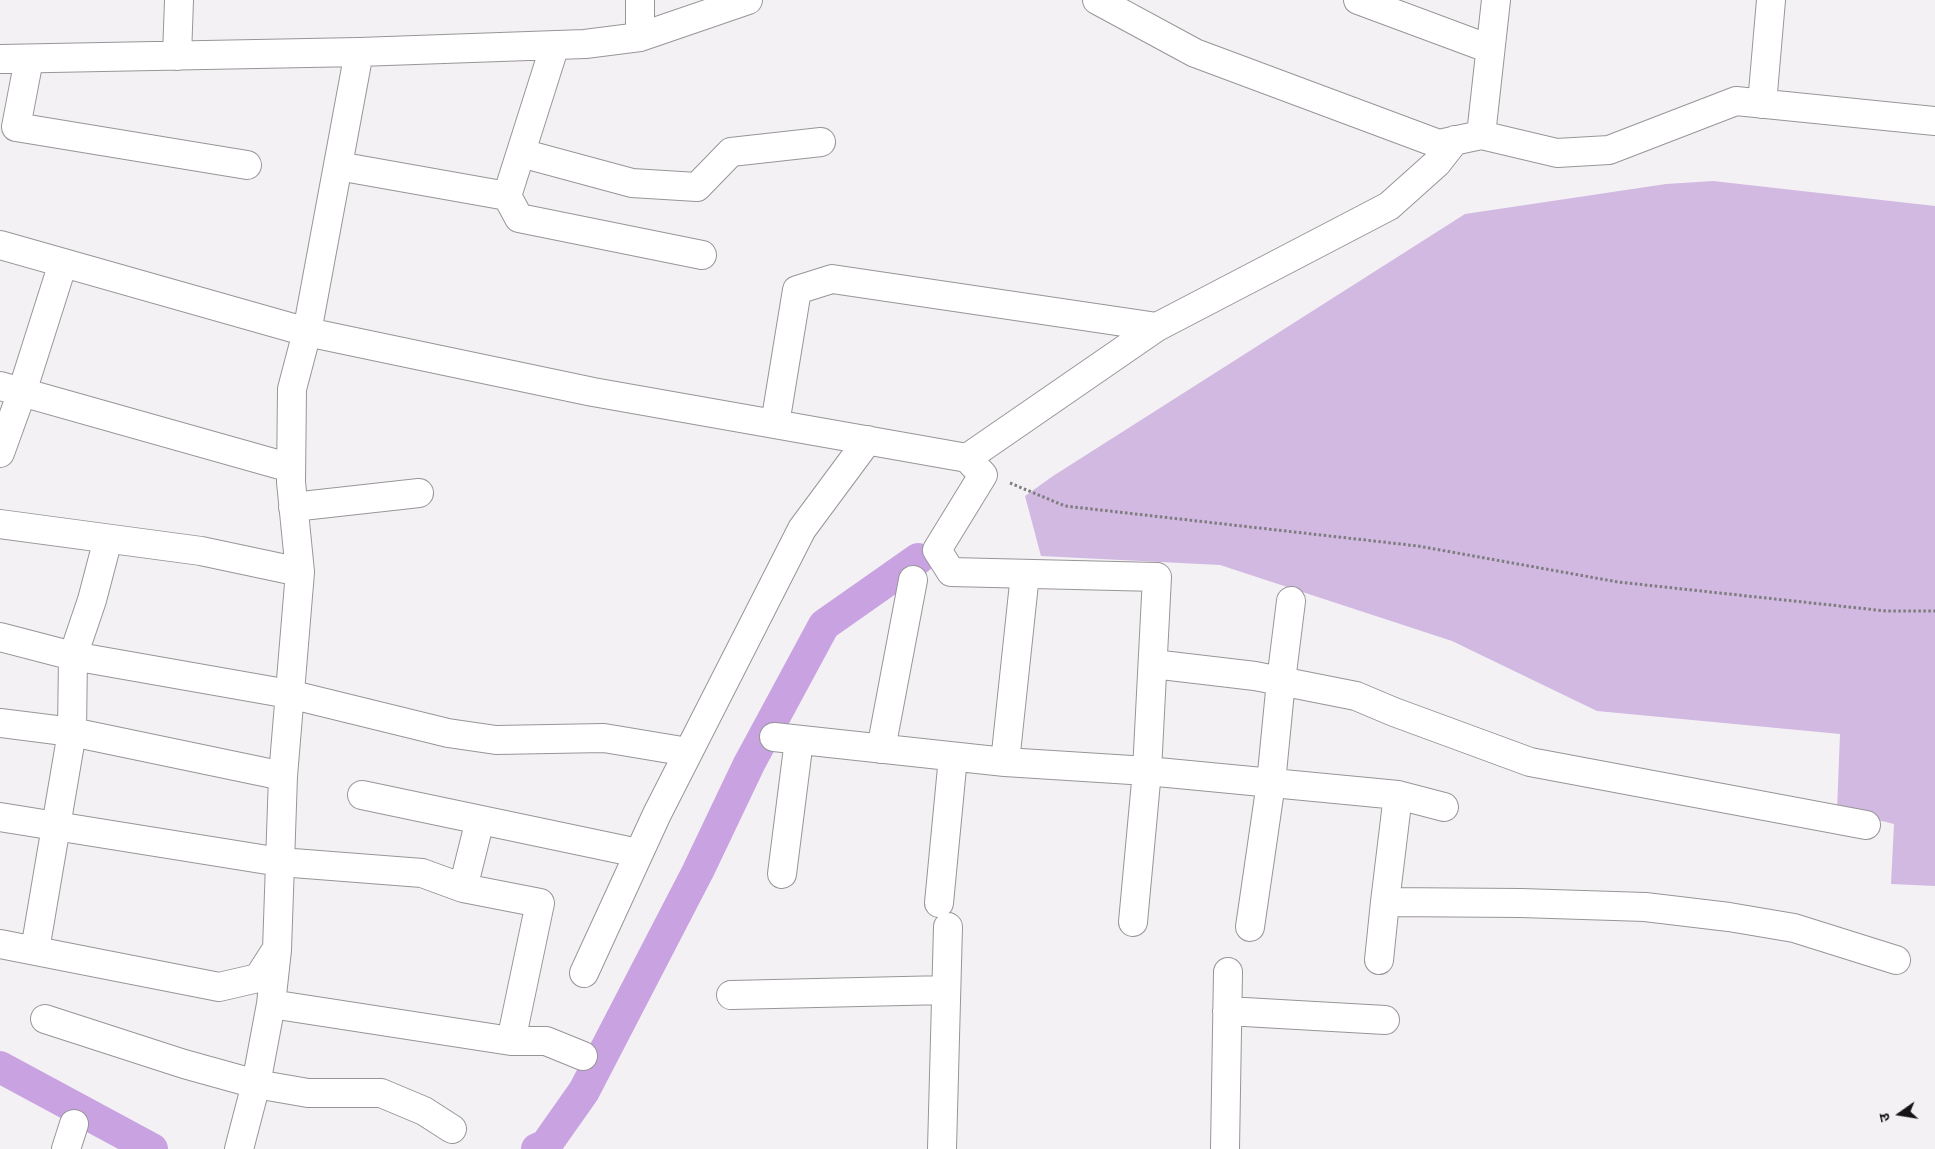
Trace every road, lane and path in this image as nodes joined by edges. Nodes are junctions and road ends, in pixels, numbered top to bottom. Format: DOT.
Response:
graph roads {
  1 [pos="179,0"];
  2 [pos="640,0"];
  3 [pos="748,0"];
  4 [pos="1097,0"];
  5 [pos="1358,0"];
  6 [pos="1496,0"];
  7 [pos="1771,0"];
  8 [pos="640,37"];
  9 [pos="555,45"];
  10 [pos="1490,49"];
  11 [pos="359,52"];
  12 [pos="177,56"];
  13 [pos="0,59"];
  14 [pos="29,59"];
  15 [pos="1762,104"];
  16 [pos="1935,121"];
  17 [pos="1468,138"];
  18 [pos="821,142"];
  19 [pos="521,153"];
  20 [pos="247,165"];
  21 [pos="338,166"];
  22 [pos="507,196"];
  23 [pos="0,245"];
  24 [pos="702,255"];
  25 [pos="63,263"];
  26 [pos="1157,327"];
  27 [pos="307,332"];
  28 [pos="11,389"];
  29 [pos="775,424"];
  30 [pos="868,440"];
  31 [pos="0,453"];
  32 [pos="975,466"];
  33 [pos="291,468"];
  34 [pos="419,493"];
  35 [pos="293,507"];
  36 [pos="0,524"];
  37 [pos="108,539"];
  38 [pos="300,572"];
  39 [pos="1025,574"];
  40 [pos="913,580"];
  41 [pos="1291,600"];
  42 [pos="1935,612"];
  43 [pos="0,637"];
  44 [pos="73,656"];
  45 [pos="1153,664"];
  46 [pos="1281,681"];
  47 [pos="288,694"];
  48 [pos="0,722"];
  49 [pos="72,732"];
  50 [pos="881,749"];
  51 [pos="688,752"];
  52 [pos="953,757"];
  53 [pos="1005,762"];
  54 [pos="1147,771"];
  55 [pos="283,776"];
  56 [pos="1271,783"];
  57 [pos="362,795"];
  58 [pos="1398,795"];
  59 [pos="1444,806"];
  60 [pos="0,817"];
  61 [pos="480,820"];
  62 [pos="1866,825"];
  63 [pos="56,826"];
  64 [pos="638,853"];
  65 [pos="280,862"];
  66 [pos="782,874"];
  67 [pos="463,888"];
  68 [pos="1385,902"];
  69 [pos="1133,922"];
  70 [pos="1250,926"];
  71 [pos="0,944"];
  72 [pos="35,950"];
  73 [pos="277,950"];
  74 [pos="1379,960"];
  75 [pos="1896,960"];
  76 [pos="1228,972"];
  77 [pos="584,973"];
  78 [pos="946,990"];
  79 [pos="732,995"];
  80 [pos="271,1004"];
  81 [pos="1227,1011"];
  82 [pos="45,1019"];
  83 [pos="1386,1020"];
  84 [pos="511,1041"];
  85 [pos="583,1056"];
  86 [pos="256,1084"];
  87 [pos="452,1129"];
  88 [pos="239,1149"];
  89 [pos="942,1149"];
  90 [pos="1225,1149"];
  1 -- 12 [label="street"];
  2 -- 8 [label="street"];
  3 -- 8 [label="street"];
  4 -- 17 [label="street"];
  5 -- 10 [label="street"];
  6 -- 10 [label="street"];
  7 -- 15 [label="street"];
  8 -- 9 [label="street"];
  9 -- 11 [label="street"];
  9 -- 19 [label="street"];
  10 -- 17 [label="street"];
  11 -- 12 [label="street"];
  11 -- 21 [label="street"];
  12 -- 14 [label="street"];
  13 -- 14 [label="street"];
  14 -- 20 [label="street"];
  15 -- 16 [label="street"];
  15 -- 17 [label="street"];
  17 -- 26 [label="street"];
  18 -- 19 [label="street"];
  19 -- 22 [label="street"];
  21 -- 22 [label="street"];
  21 -- 27 [label="street"];
  22 -- 24 [label="street"];
  23 -- 25 [label="street"];
  25 -- 27 [label="street"];
  25 -- 28 [label="street"];
  26 -- 29 [label="street"];
  26 -- 32 [label="street"];
  27 -- 29 [label="street"];
  27 -- 33 [label="street"];
  28 -- 31 [label="street"];
  28 -- 33 [label="street"];
  29 -- 30 [label="street"];
  30 -- 32 [label="street"];
  30 -- 51 [label="street"];
  32 -- 39 [label="street"];
  32 -- 42 [label="path"];
  33 -- 35 [label="street"];
  34 -- 35 [label="street"];
  35 -- 38 [label="street"];
  36 -- 37 [label="street"];
  37 -- 38 [label="street"];
  37 -- 44 [label="street"];
  38 -- 47 [label="street"];
  39 -- 45 [label="street"];
  39 -- 53 [label="street"];
  40 -- 50 [label="street"];
  41 -- 46 [label="street"];
  43 -- 44 [label="street"];
  44 -- 47 [label="street"];
  44 -- 49 [label="street"];
  45 -- 46 [label="street"];
  45 -- 54 [label="street"];
  46 -- 56 [label="street"];
  46 -- 62 [label="street"];
  47 -- 51 [label="street"];
  47 -- 55 [label="street"];
  48 -- 49 [label="street"];
  49 -- 55 [label="street"];
  49 -- 63 [label="street"];
  50 -- 52 [label="street"];
  50 -- 66 [label="street"];
  51 -- 64 [label="street"];
  52 -- 53 [label="street"];
  52 -- 78 [label="street"];
  53 -- 54 [label="street"];
  54 -- 56 [label="street"];
  54 -- 69 [label="street"];
  55 -- 65 [label="street"];
  56 -- 58 [label="street"];
  56 -- 70 [label="street"];
  57 -- 61 [label="street"];
  58 -- 59 [label="street"];
  58 -- 68 [label="street"];
  60 -- 63 [label="street"];
  61 -- 64 [label="street"];
  61 -- 67 [label="street"];
  63 -- 65 [label="street"];
  63 -- 72 [label="street"];
  64 -- 77 [label="street"];
  65 -- 67 [label="street"];
  65 -- 73 [label="street"];
  67 -- 84 [label="street"];
  68 -- 74 [label="street"];
  68 -- 75 [label="street"];
  71 -- 72 [label="street"];
  72 -- 73 [label="street"];
  73 -- 80 [label="street"];
  76 -- 81 [label="street"];
  78 -- 79 [label="street"];
  78 -- 89 [label="street"];
  80 -- 84 [label="street"];
  80 -- 86 [label="street"];
  81 -- 83 [label="street"];
  81 -- 90 [label="street"];
  82 -- 86 [label="street"];
  84 -- 85 [label="street"];
  86 -- 87 [label="street"];
  86 -- 88 [label="street"];
}
